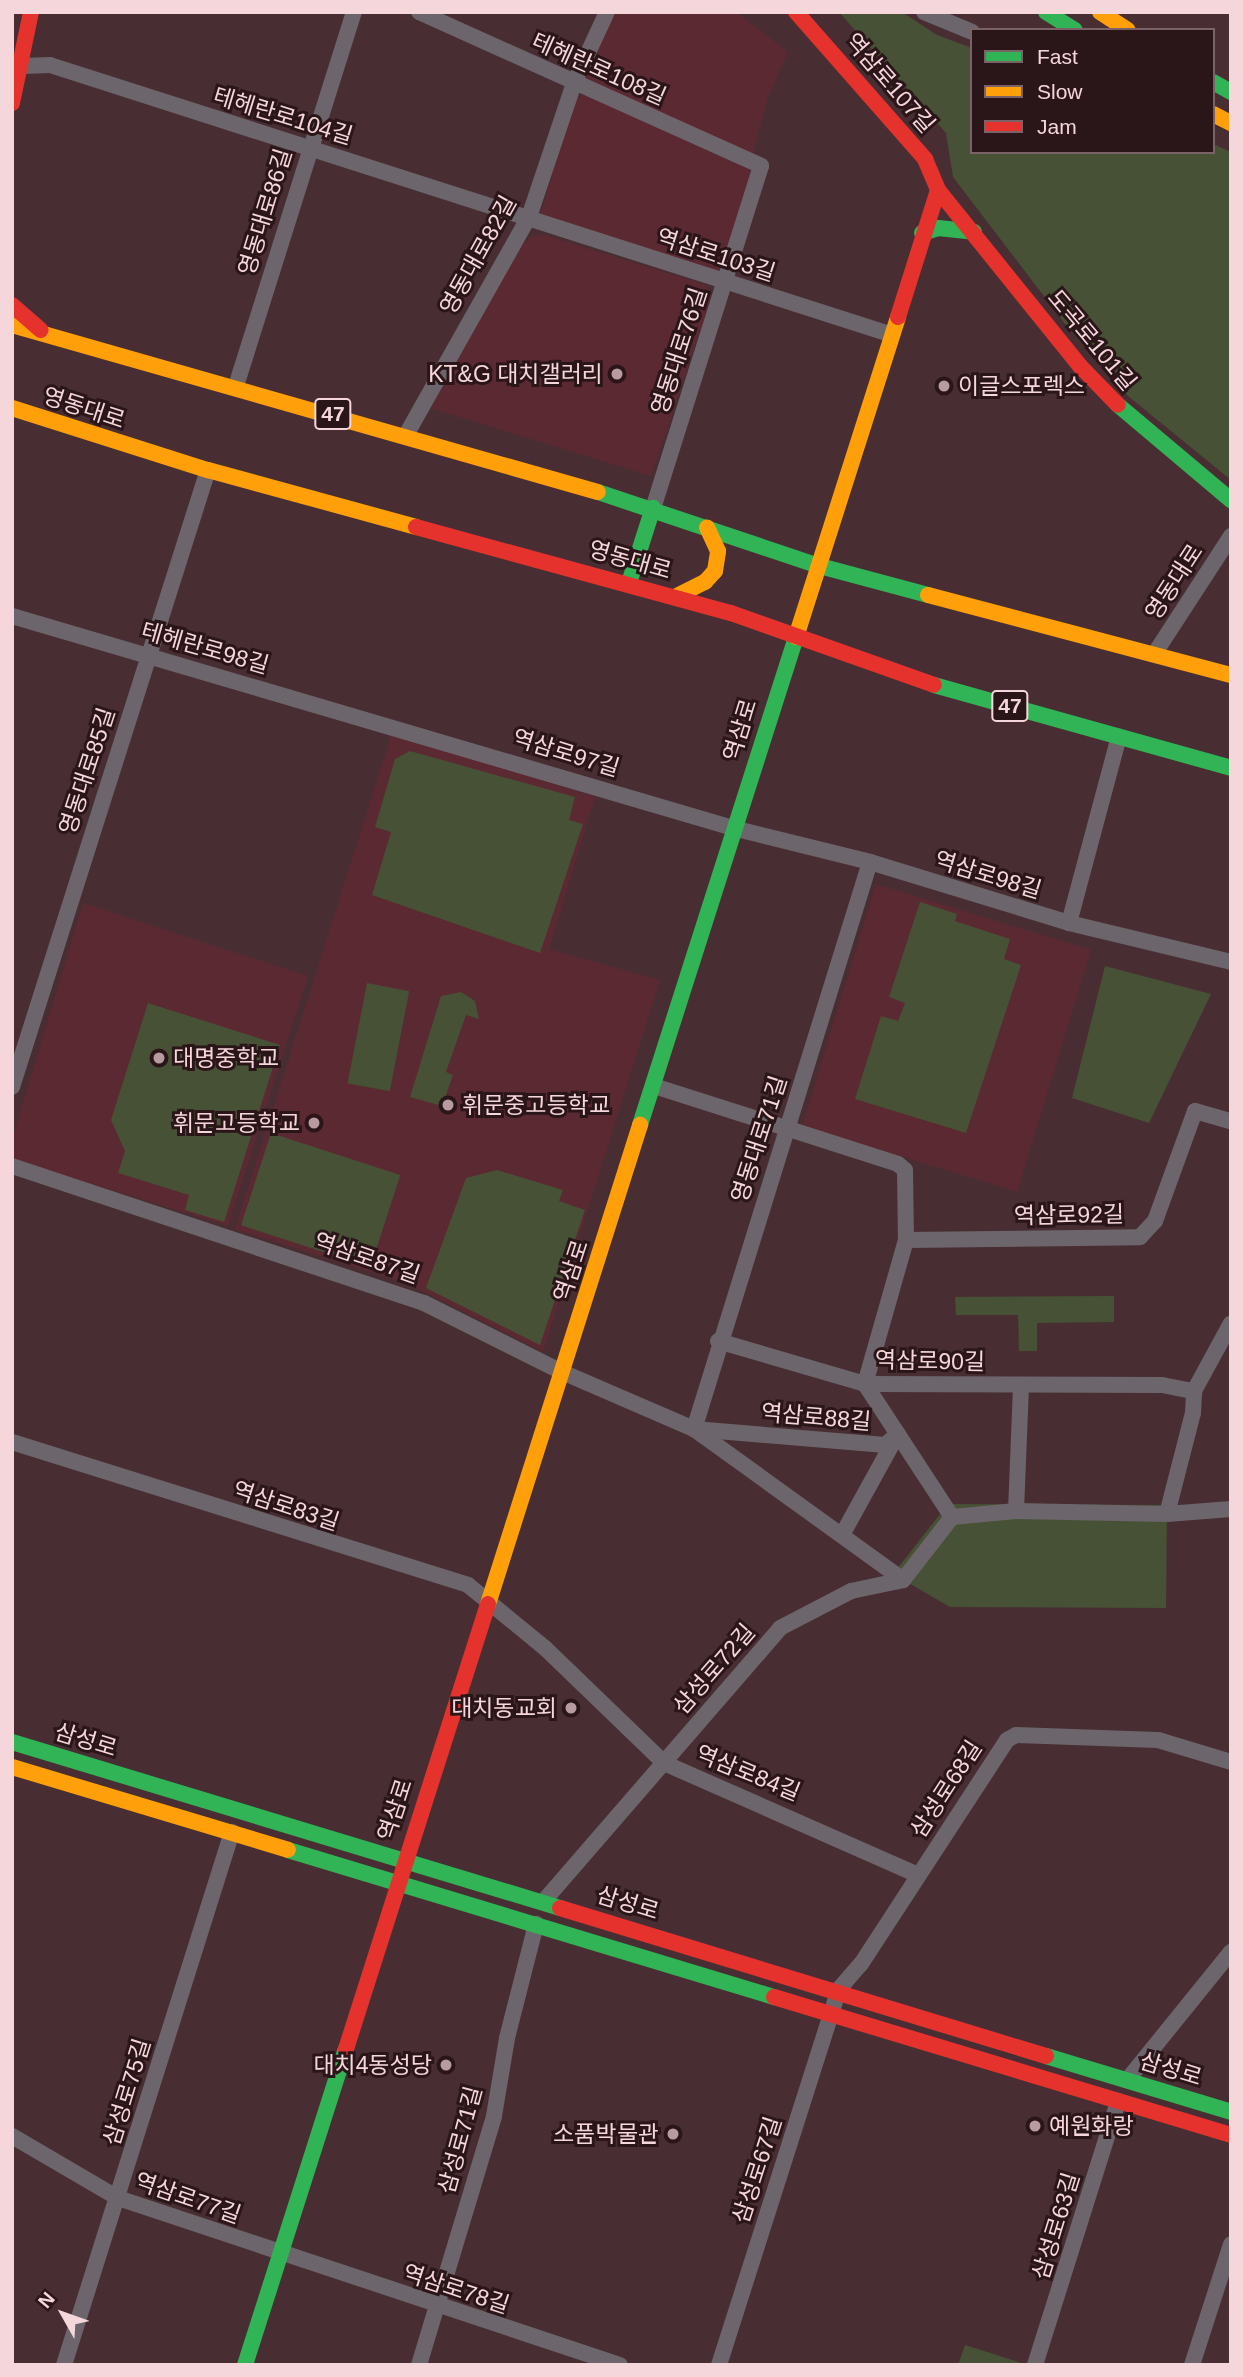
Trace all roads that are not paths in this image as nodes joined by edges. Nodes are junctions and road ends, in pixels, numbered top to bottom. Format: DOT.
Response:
graph roads {
  1 [pos="32,12"];
  2 [pos="354,12"];
  3 [pos="419,12"];
  4 [pos="607,12"];
  5 [pos="796,12"];
  6 [pos="924,12"];
  7 [pos="1046,12"];
  8 [pos="1100,12"];
  9 [pos="1072,28"];
  10 [pos="1125,28"];
  11 [pos="970,31"];
  12 [pos="23,66"];
  13 [pos="574,83"];
  14 [pos="1215,83"];
  15 [pos="1231,92"];
  16 [pos="12,103"];
  17 [pos="1215,115"];
  18 [pos="1231,123"];
  19 [pos="308,148"];
  20 [pos="761,166"];
  21 [pos="938,190"];
  22 [pos="529,217"];
  23 [pos="974,232"];
  24 [pos="922,233"];
  25 [pos="725,283"];
  26 [pos="12,305"];
  27 [pos="12,325"];
  28 [pos="44,333"];
  29 [pos="890,334"];
  30 [pos="236,387"];
  31 [pos="12,408"];
  32 [pos="406,435"];
  33 [pos="208,471"];
  34 [pos="1231,500"];
  35 [pos="653,508"];
  36 [pos="707,527"];
  37 [pos="1231,536"];
  38 [pos="816,565"];
  39 [pos="629,583"];
  40 [pos="675,597"];
  41 [pos="12,615"];
  42 [pos="791,639"];
  43 [pos="1155,653"];
  44 [pos="148,656"];
  45 [pos="1231,675"];
  46 [pos="386,723"];
  47 [pos="1119,737"];
  48 [pos="1231,768"];
  49 [pos="733,828"];
  50 [pos="870,862"];
  51 [pos="1069,923"];
  52 [pos="1231,962"];
  53 [pos="654,1086"];
  54 [pos="12,1087"];
  55 [pos="1231,1121"];
  56 [pos="787,1129"];
  57 [pos="12,1166"];
  58 [pos="906,1240"];
  59 [pos="1231,1323"];
  60 [pos="718,1341"];
  61 [pos="562,1372"];
  62 [pos="865,1384"];
  63 [pos="1021,1385"];
  64 [pos="1194,1391"];
  65 [pos="694,1429"];
  66 [pos="898,1434"];
  67 [pos="12,1442"];
  68 [pos="1231,1509"];
  69 [pos="1016,1511"];
  70 [pos="1167,1514"];
  71 [pos="952,1517"];
  72 [pos="842,1535"];
  73 [pos="903,1580"];
  74 [pos="488,1601"];
  75 [pos="12,1742"];
  76 [pos="1231,1762"];
  77 [pos="664,1763"];
  78 [pos="12,1767"];
  79 [pos="232,1832"];
  80 [pos="404,1857"];
  81 [pos="918,1875"];
  82 [pos="397,1885"];
  83 [pos="543,1902"];
  84 [pos="536,1924"];
  85 [pos="1231,1952"];
  86 [pos="818,1983"];
  87 [pos="839,1989"];
  88 [pos="859,1996"];
  89 [pos="810,2008"];
  90 [pos="831,2014"];
  91 [pos="852,2021"];
  92 [pos="1128,2079"];
  93 [pos="1118,2101"];
  94 [pos="1231,2112"];
  95 [pos="1231,2135"];
  96 [pos="12,2136"];
  97 [pos="118,2198"];
  98 [pos="1231,2244"];
  99 [pos="279,2254"];
  100 [pos="435,2307"];
  101 [pos="64,2365"];
  102 [pos="245,2365"];
  103 [pos="419,2365"];
  104 [pos="620,2365"];
  105 [pos="719,2365"];
  106 [pos="1035,2365"];
  107 [pos="1192,2365"];
  1 -- 12 [label="main road"];
  2 -- 19 [label="street, 영동대로86길"];
  3 -- 13 [label="street, 테헤란로108길"];
  4 -- 13 [label="street, 영동대로82길"];
  5 -- 21 [label="main road, 역삼로107길"];
  6 -- 11 [label="street"];
  7 -- 9 [label="main road"];
  8 -- 10 [label="main road"];
  12 -- 16 [label="main road"];
  12 -- 19 [label="street, 테헤란로104길"];
  13 -- 20 [label="street, 테헤란로108길"];
  13 -- 22 [label="street, 영동대로82길"];
  14 -- 15 [label="main road"];
  17 -- 18 [label="main road"];
  19 -- 22 [label="street, 테헤란로104길"];
  19 -- 30 [label="street, 영동대로86길"];
  20 -- 25 [label="street, 영동대로76길"];
  21 -- 23 [label="main road, 도곡로101길"];
  21 -- 24 [label="main road, 역삼로"];
  22 -- 25 [label="street, 역삼로103길"];
  22 -- 32 [label="street, 영동대로82길"];
  23 -- 24 [label="main road"];
  23 -- 34 [label="main road, 도곡로101길"];
  24 -- 29 [label="main road, 역삼로"];
  25 -- 29 [label="street, 역삼로103길"];
  25 -- 35 [label="street, 영동대로76길"];
  26 -- 28 [label="main road"];
  27 -- 28 [label="main road, 영동대로 / 47"];
  28 -- 30 [label="main road, 영동대로 / 47"];
  29 -- 38 [label="main road, 역삼로"];
  30 -- 32 [label="main road, 영동대로 / 47"];
  31 -- 33 [label="main road, 영동대로 / 47"];
  32 -- 35 [label="main road, 영동대로 / 47"];
  33 -- 39 [label="main road, 영동대로 / 47"];
  33 -- 44 [label="street, 영동대로85길"];
  35 -- 36 [label="main road, 영동대로 / 47"];
  35 -- 39 [label="main road"];
  36 -- 38 [label="main road, 영동대로 / 47"];
  36 -- 40 [label="main road"];
  37 -- 43 [label="street, 영동대로"];
  38 -- 42 [label="main road, 역삼로"];
  38 -- 43 [label="main road, 영동대로 / 47"];
  39 -- 40 [label="main road, 영동대로 / 47"];
  40 -- 42 [label="main road, 영동대로 / 47"];
  41 -- 44 [label="street, 테헤란로98길"];
  42 -- 47 [label="main road, 영동대로 / 47"];
  42 -- 49 [label="main road, 역삼로"];
  43 -- 45 [label="main road, 영동대로 / 47"];
  44 -- 46 [label="street, 테헤란로98길"];
  44 -- 54 [label="street, 영동대로85길"];
  46 -- 49 [label="street, 역삼로97길"];
  47 -- 48 [label="main road, 영동대로 / 47"];
  47 -- 51 [label="street"];
  49 -- 50 [label="street, 역삼로98길"];
  49 -- 53 [label="main road, 역삼로"];
  50 -- 51 [label="street, 역삼로98길"];
  50 -- 56 [label="street, 영동대로71길"];
  51 -- 52 [label="street, 역삼로98길"];
  53 -- 56 [label="street"];
  53 -- 61 [label="main road, 역삼로"];
  55 -- 58 [label="street, 역삼로92길"];
  56 -- 58 [label="street"];
  56 -- 60 [label="street, 영동대로71길"];
  57 -- 61 [label="street, 역삼로87길"];
  58 -- 62 [label="street"];
  59 -- 64 [label="street"];
  60 -- 62 [label="street, 역삼로90길"];
  60 -- 65 [label="street, 영동대로71길"];
  61 -- 65 [label="street, 역삼로88길"];
  61 -- 74 [label="main road, 역삼로"];
  62 -- 63 [label="street, 역삼로90길"];
  62 -- 66 [label="street"];
  63 -- 64 [label="street, 역삼로90길"];
  63 -- 69 [label="street"];
  64 -- 70 [label="street"];
  65 -- 66 [label="street, 역삼로88길"];
  65 -- 72 [label="street, 역삼로88길"];
  66 -- 71 [label="street"];
  66 -- 72 [label="street, 역삼로88길"];
  67 -- 74 [label="street, 역삼로83길"];
  68 -- 70 [label="street"];
  69 -- 70 [label="street"];
  69 -- 71 [label="street"];
  71 -- 73 [label="street"];
  72 -- 73 [label="street, 역삼로88길"];
  73 -- 77 [label="street, 삼성로72길"];
  74 -- 77 [label="street, 역삼로84길"];
  74 -- 80 [label="main road, 역삼로"];
  75 -- 80 [label="main road, 삼성로"];
  76 -- 81 [label="street, 삼성로68길"];
  77 -- 81 [label="street, 역삼로84길"];
  77 -- 83 [label="street, 삼성로72길"];
  78 -- 79 [label="main road, 삼성로"];
  79 -- 82 [label="main road, 삼성로"];
  79 -- 97 [label="street, 삼성로75길"];
  80 -- 82 [label="main road, 역삼로"];
  80 -- 83 [label="main road, 삼성로"];
  81 -- 87 [label="street, 삼성로68길"];
  82 -- 84 [label="main road, 삼성로"];
  82 -- 99 [label="main road, 역삼로"];
  83 -- 86 [label="main road, 삼성로"];
  84 -- 89 [label="main road, 삼성로"];
  84 -- 100 [label="street, 삼성로71길"];
  85 -- 92 [label="street"];
  86 -- 87 [label="main road, 삼성로"];
  86 -- 89 [label="main road"];
  87 -- 88 [label="main road, 삼성로"];
  87 -- 90 [label="street, 삼성로67길"];
  88 -- 91 [label="main road"];
  88 -- 92 [label="main road, 삼성로"];
  89 -- 90 [label="main road, 삼성로"];
  90 -- 91 [label="main road, 삼성로"];
  90 -- 105 [label="street, 삼성로67길"];
  91 -- 93 [label="main road, 삼성로"];
  92 -- 94 [label="main road, 삼성로"];
  93 -- 95 [label="main road, 삼성로"];
  93 -- 106 [label="street, 삼성로63길"];
  96 -- 97 [label="street, 역삼로77길"];
  97 -- 99 [label="street, 역삼로77길"];
  97 -- 101 [label="street, 삼성로75길"];
  98 -- 107 [label="street"];
  99 -- 100 [label="street, 역삼로78길"];
  99 -- 102 [label="main road, 역삼로"];
  100 -- 103 [label="street, 삼성로71길"];
  100 -- 104 [label="street, 역삼로78길"];
}
